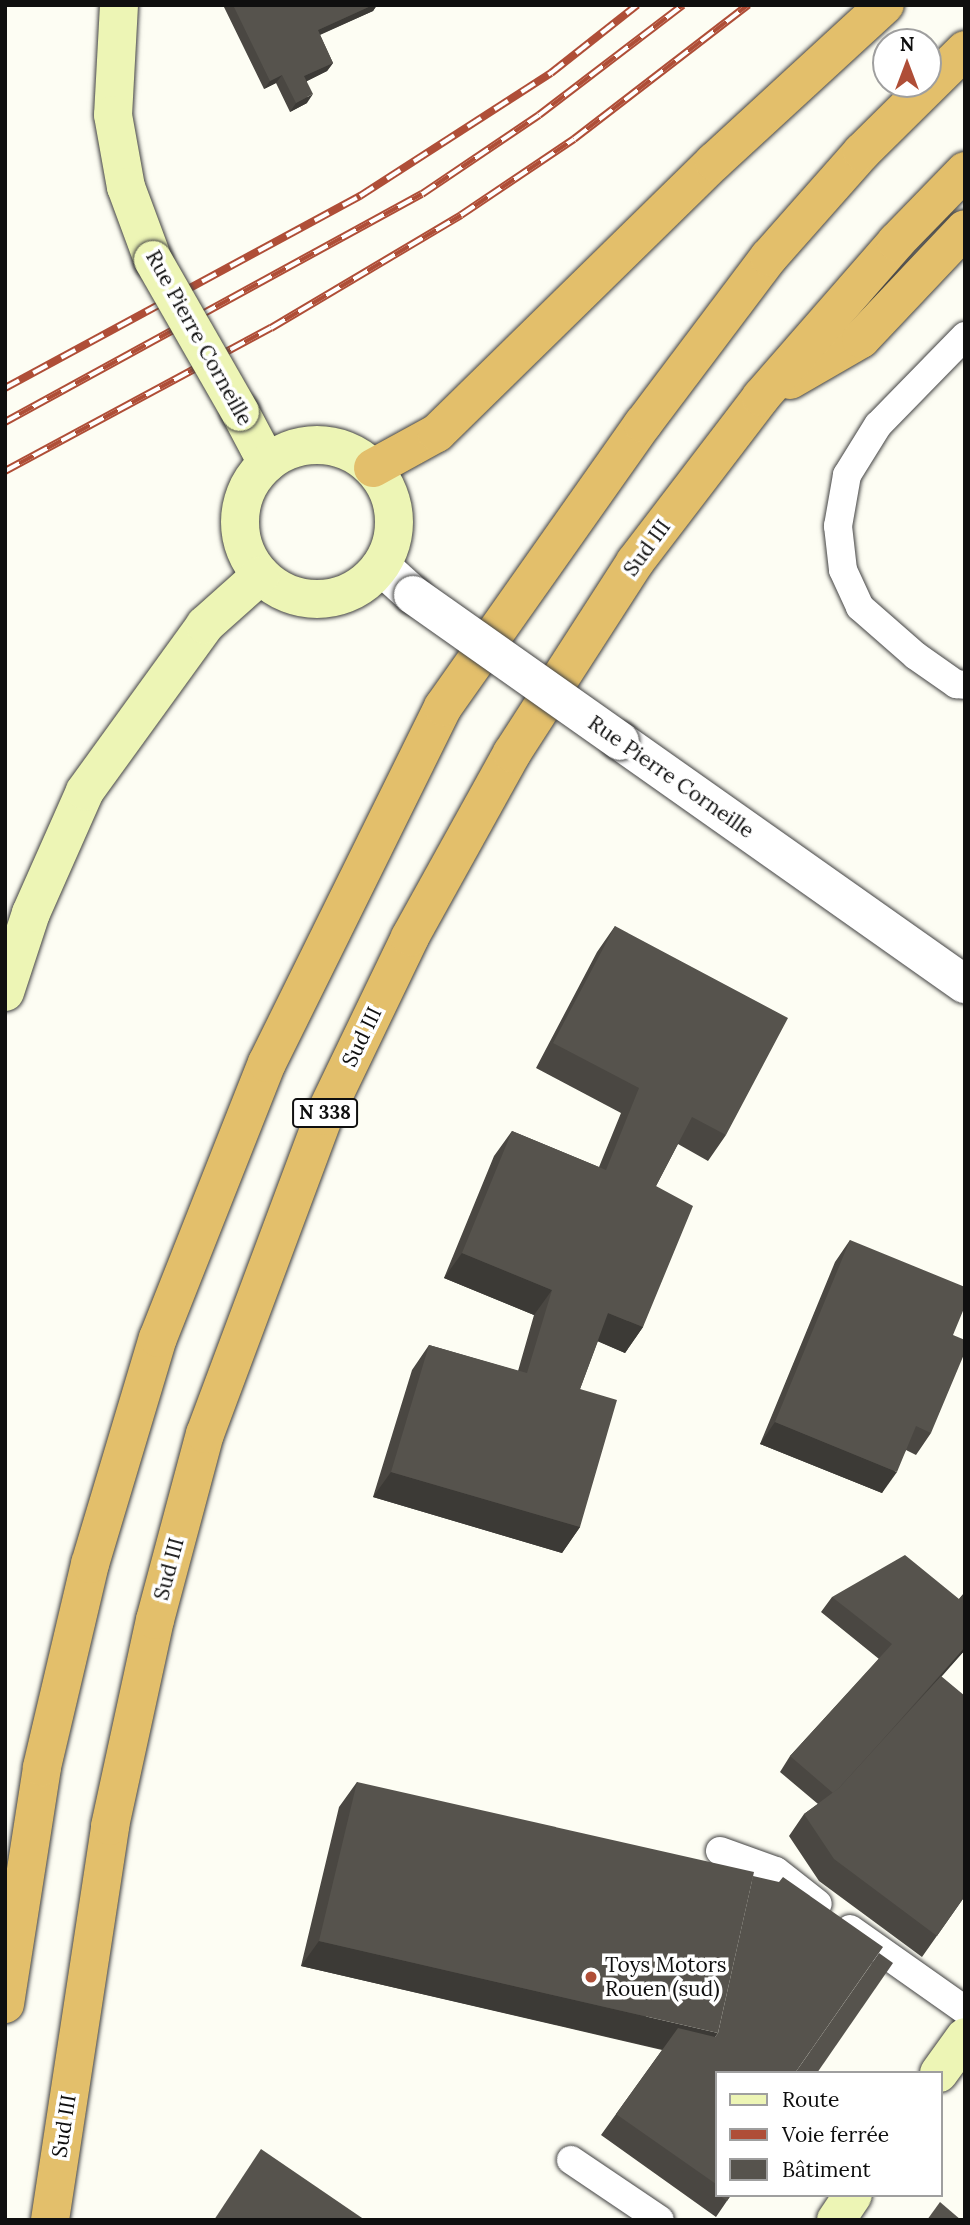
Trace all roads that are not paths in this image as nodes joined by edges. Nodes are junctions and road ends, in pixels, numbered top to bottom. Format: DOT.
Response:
graph roads {
  1 [pos="119,5"];
  2 [pos="885,5"];
  3 [pos="965,50"];
  4 [pos="965,171"];
  5 [pos="965,229"];
  6 [pos="965,336"];
  7 [pos="761,397"];
  8 [pos="267,463"];
  9 [pos="373,468"];
  10 [pos="381,566"];
  11 [pos="261,575"];
  12 [pos="965,685"];
  13 [pos="965,984"];
  14 [pos="5,992"];
  15 [pos="720,1851"];
  16 [pos="5,2004"];
  17 [pos="965,2010"];
  18 [pos="965,2037"];
  19 [pos="940,2071"];
  20 [pos="571,2160"];
  21 [pos="852,2197"];
  22 [pos="50,2220"];
  23 [pos="660,2220"];
  24 [pos="836,2220"];
  1 -- 8 [label="street, Rue Pierre Corneille, bridge"];
  2 -- 9 [label="highway"];
  3 -- 16 [label="highway"];
  4 -- 7 [label="highway, Sud III / N 338"];
  5 -- 7 [label="highway"];
  6 -- 12 [label="lane"];
  7 -- 22 [label="highway, Sud III / N 338"];
  8 -- 9 [label="street"];
  8 -- 11 [label="street"];
  9 -- 10 [label="street"];
  10 -- 11 [label="street"];
  10 -- 13 [label="street, Rue Pierre Corneille, bridge"];
  11 -- 14 [label="street"];
  15 -- 17 [label="lane"];
  18 -- 19 [label="street"];
  20 -- 23 [label="lane"];
  21 -- 24 [label="street"];
}
